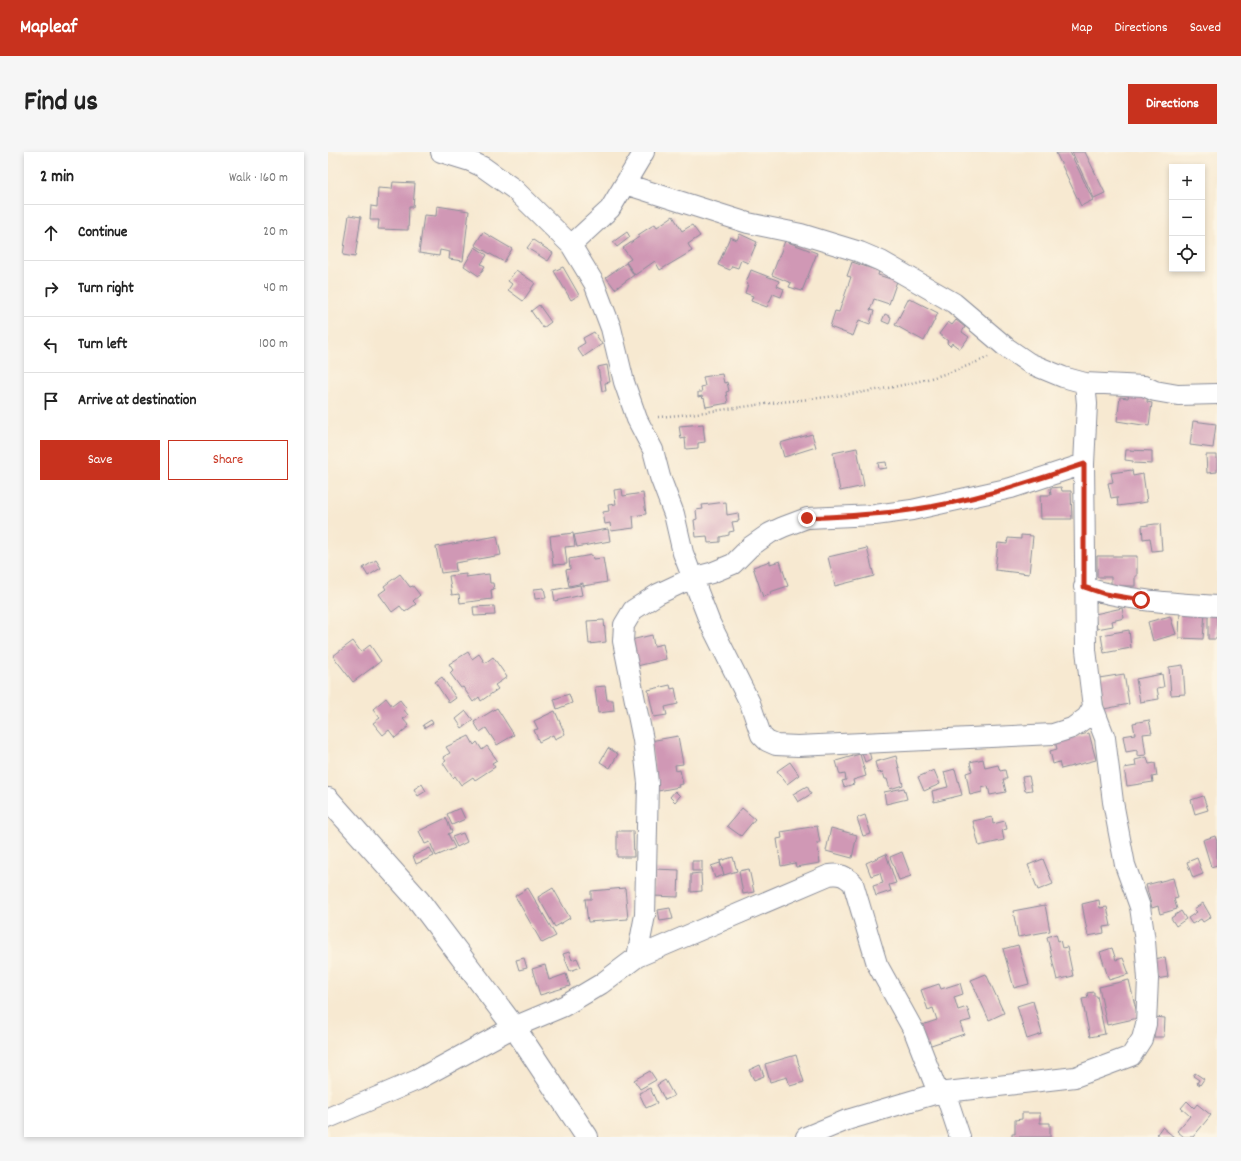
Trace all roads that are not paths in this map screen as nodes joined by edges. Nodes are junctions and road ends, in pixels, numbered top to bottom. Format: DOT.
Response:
graph roads {
  1 [pos="441,152"];
  2 [pos="644,152"];
  3 [pos="625,184"];
  4 [pos="571,245"];
  5 [pos="1085,383"];
  6 [pos="1217,394"];
  7 [pos="1084,464"];
  8 [pos="692,578"];
  9 [pos="1084,587"];
  10 [pos="1217,606"];
  11 [pos="1093,707"];
  12 [pos="328,799"];
  13 [pos="637,957"];
  14 [pos="514,1027"];
  15 [pos="942,1093"];
  16 [pos="328,1118"];
  17 [pos="587,1137"];
  18 [pos="806,1137"];
  19 [pos="960,1137"];
  1 -- 4 [label="street"];
  2 -- 3 [label="street"];
  3 -- 4 [label="street"];
  3 -- 5 [label="street"];
  4 -- 8 [label="street"];
  5 -- 6 [label="street"];
  5 -- 7 [label="street"];
  7 -- 8 [label="street"];
  7 -- 9 [label="street"];
  8 -- 11 [label="street"];
  8 -- 13 [label="street"];
  9 -- 10 [label="street"];
  9 -- 11 [label="street"];
  11 -- 15 [label="street"];
  12 -- 14 [label="main road"];
  13 -- 14 [label="street"];
  13 -- 15 [label="street"];
  14 -- 16 [label="street"];
  14 -- 17 [label="main road"];
  15 -- 18 [label="street"];
  15 -- 19 [label="street"];
}
